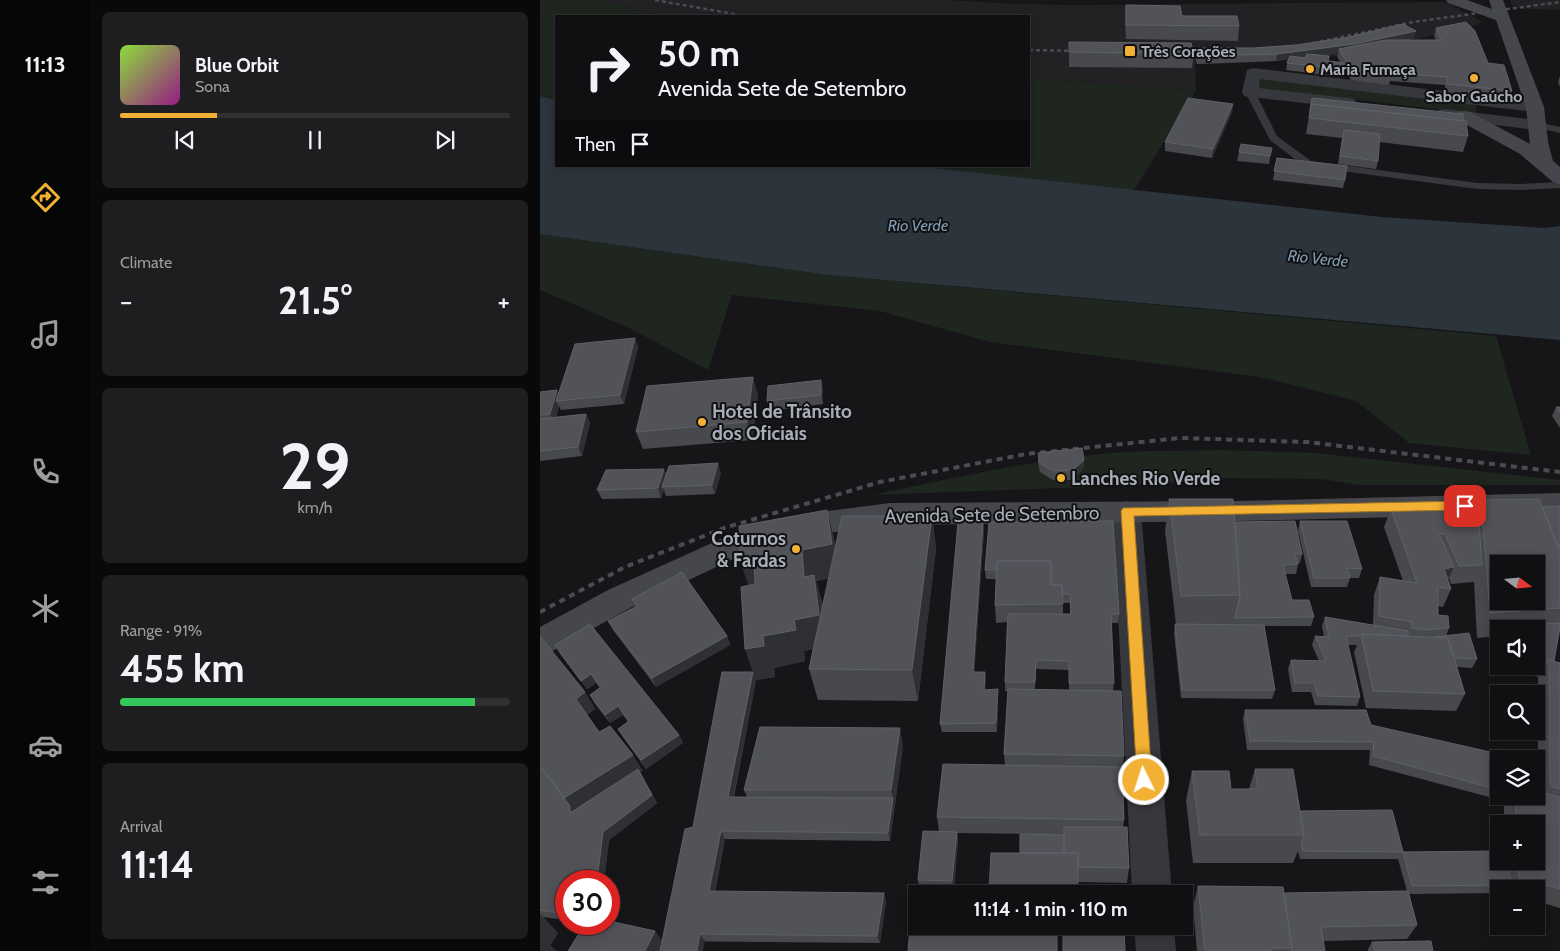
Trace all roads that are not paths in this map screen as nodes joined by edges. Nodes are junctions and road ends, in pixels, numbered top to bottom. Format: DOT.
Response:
graph roads {
  1 [pos="1453,0"];
  2 [pos="1496,0"];
  3 [pos="1470,6"];
  4 [pos="1502,18"];
  5 [pos="1250,92"];
  6 [pos="1367,105"];
  7 [pos="1425,112"];
  8 [pos="1464,116"];
  9 [pos="1536,116"];
  10 [pos="1560,130"];
  11 [pos="1555,174"];
  12 [pos="1560,503"];
  13 [pos="1127,511"];
  14 [pos="540,643"];
  15 [pos="1151,885"];
  16 [pos="1155,935"];
  17 [pos="1156,951"];
  1 -- 3 [label="main road"];
  2 -- 3 [label="main road"];
  2 -- 4 [label="main road"];
  3 -- 4 [label="main road"];
  4 -- 9 [label="main road"];
  5 -- 6 [label="street"];
  5 -- 9 [label="street"];
  5 -- 11 [label="lane"];
  7 -- 8 [label="street"];
  8 -- 9 [label="street"];
  8 -- 11 [label="main road"];
  9 -- 10 [label="lane"];
  9 -- 11 [label="main road"];
  12 -- 13 [label="main road, Avenida Sete de Setembro"];
  13 -- 14 [label="main road, Avenida Sete de Setembro"];
  13 -- 15 [label="street"];
  16 -- 17 [label="street"];
}
